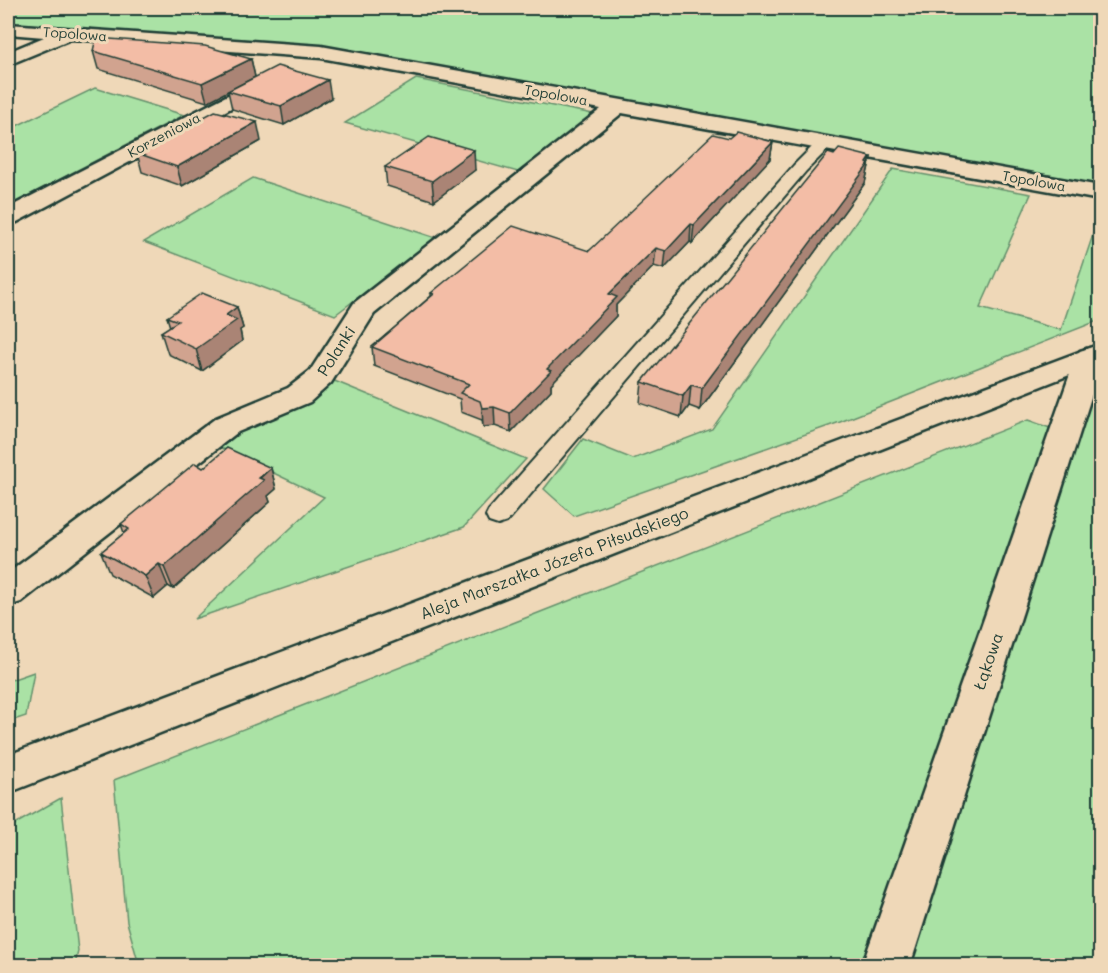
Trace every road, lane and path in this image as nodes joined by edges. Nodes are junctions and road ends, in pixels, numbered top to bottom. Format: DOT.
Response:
graph roads {
  1 [pos="8,29"];
  2 [pos="69,34"];
  3 [pos="321,52"];
  4 [pos="8,59"];
  5 [pos="618,106"];
  6 [pos="824,144"];
  7 [pos="1101,193"];
  8 [pos="8,217"];
  9 [pos="1095,355"];
  10 [pos="498,516"];
  11 [pos="8,592"];
  12 [pos="8,774"];
  13 [pos="886,966"];
  1 -- 2 [label="street, Topolowa"];
  2 -- 3 [label="street, Topolowa"];
  2 -- 4 [label="street"];
  3 -- 5 [label="street, Topolowa"];
  3 -- 8 [label="street, Korzeniowa"];
  5 -- 6 [label="street, Topolowa"];
  5 -- 11 [label="street, Polanki"];
  6 -- 7 [label="street, Topolowa"];
  6 -- 10 [label="lane"];
  9 -- 12 [label="street, Aleja Marszałka Józefa Piłsudskiego"];
  9 -- 13 [label="street, Łąkowa"];
}
